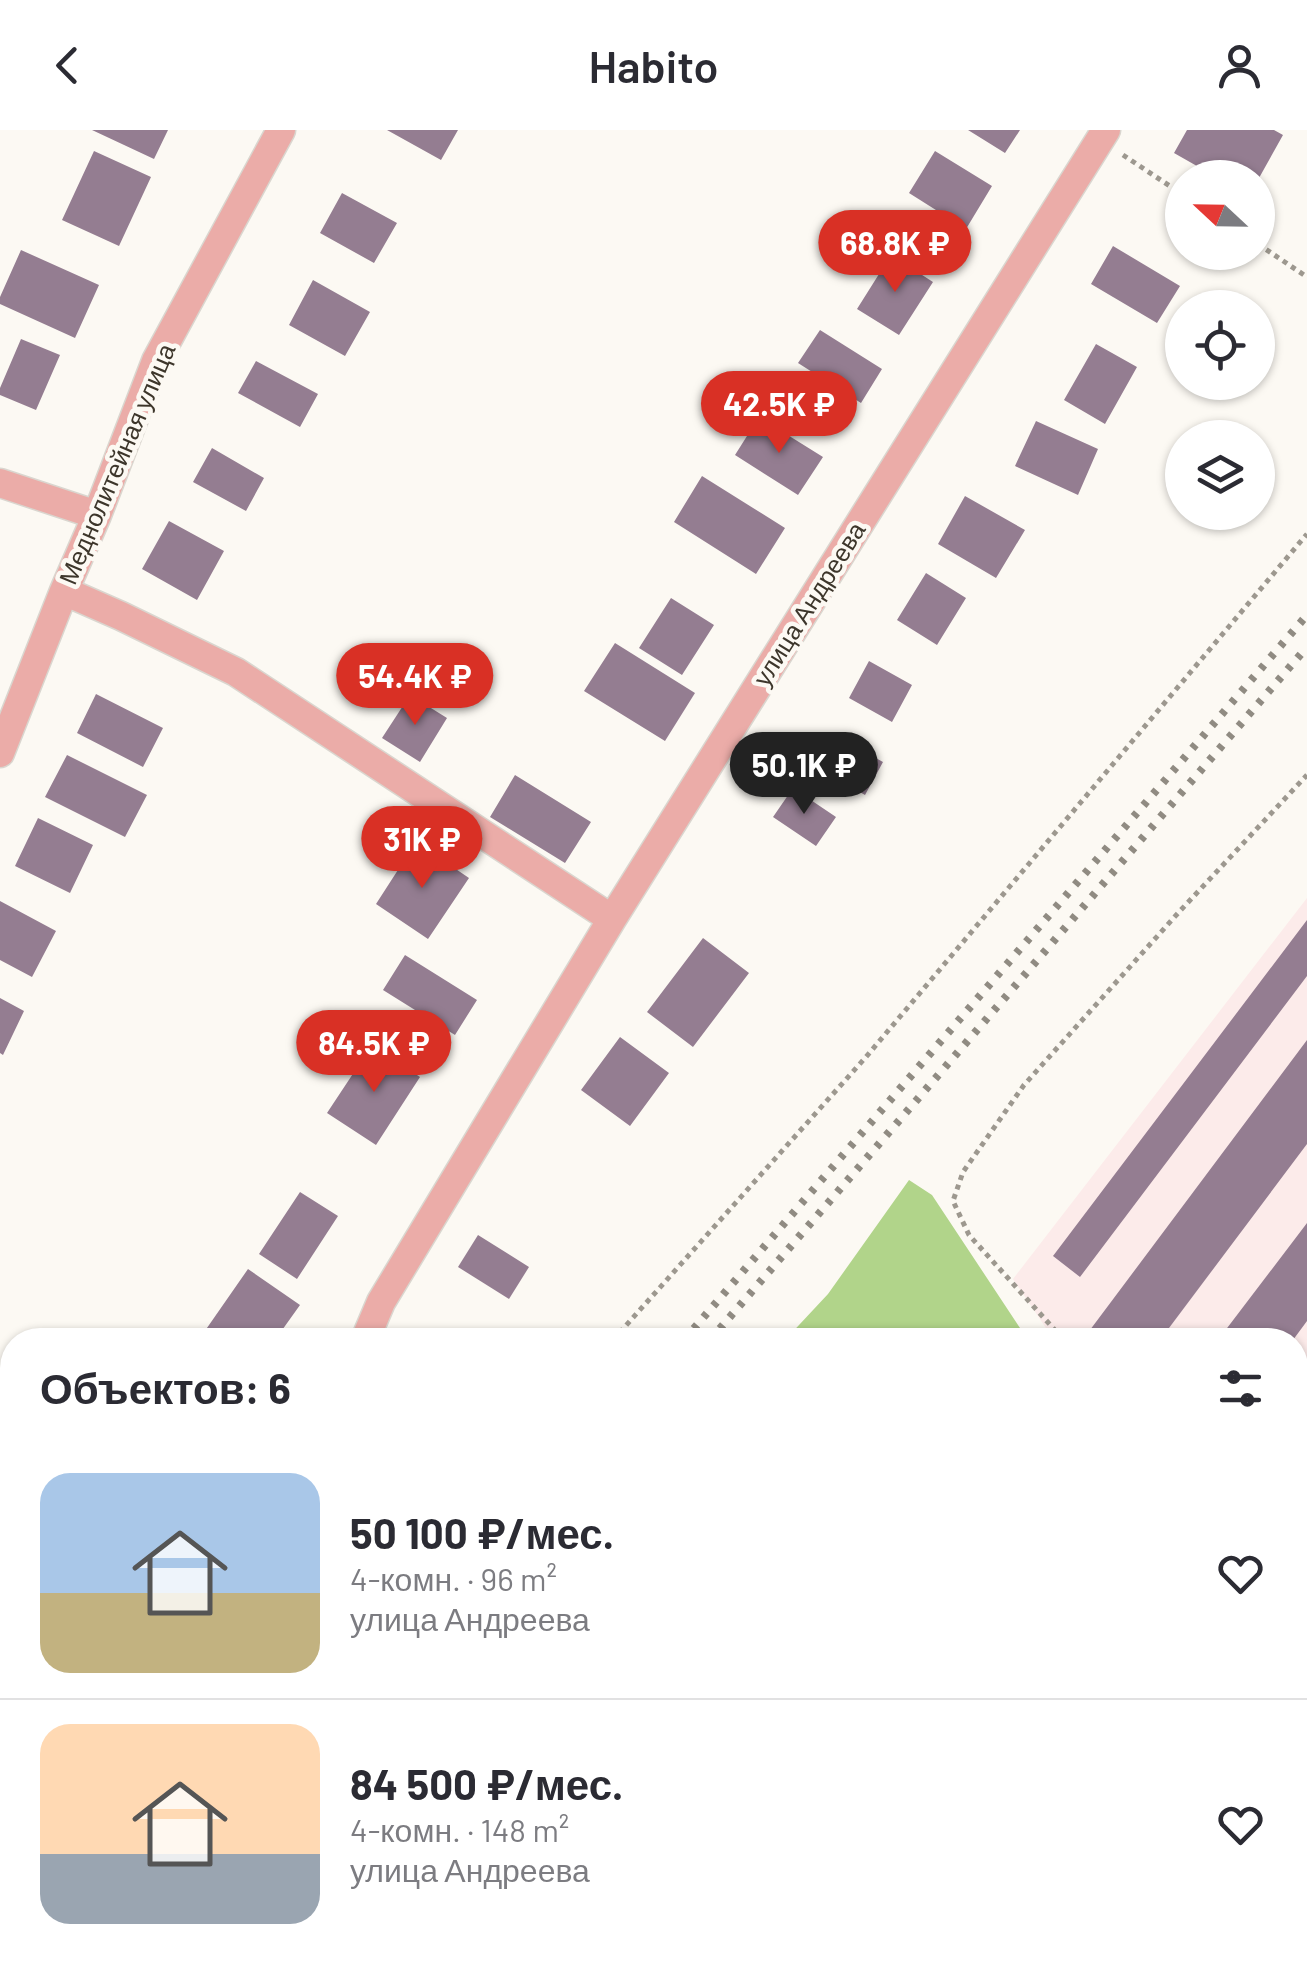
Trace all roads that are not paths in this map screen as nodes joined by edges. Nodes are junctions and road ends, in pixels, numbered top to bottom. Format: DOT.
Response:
graph roads {
  1 [pos="280,130"];
  2 [pos="1103,135"];
  3 [pos="0,483"];
  4 [pos="96,516"];
  5 [pos="64,592"];
  6 [pos="0,753"];
  7 [pos="612,920"];
  8 [pos="370,1328"];
  1 -- 4 [label="street, Меднолитейная улица"];
  2 -- 7 [label="street, улица Андреева"];
  3 -- 4 [label="street"];
  4 -- 5 [label="street, Меднолитейная улица"];
  5 -- 6 [label="street, Меднолитейная улица"];
  5 -- 7 [label="street"];
  7 -- 8 [label="street, улица Андреева"];
}
